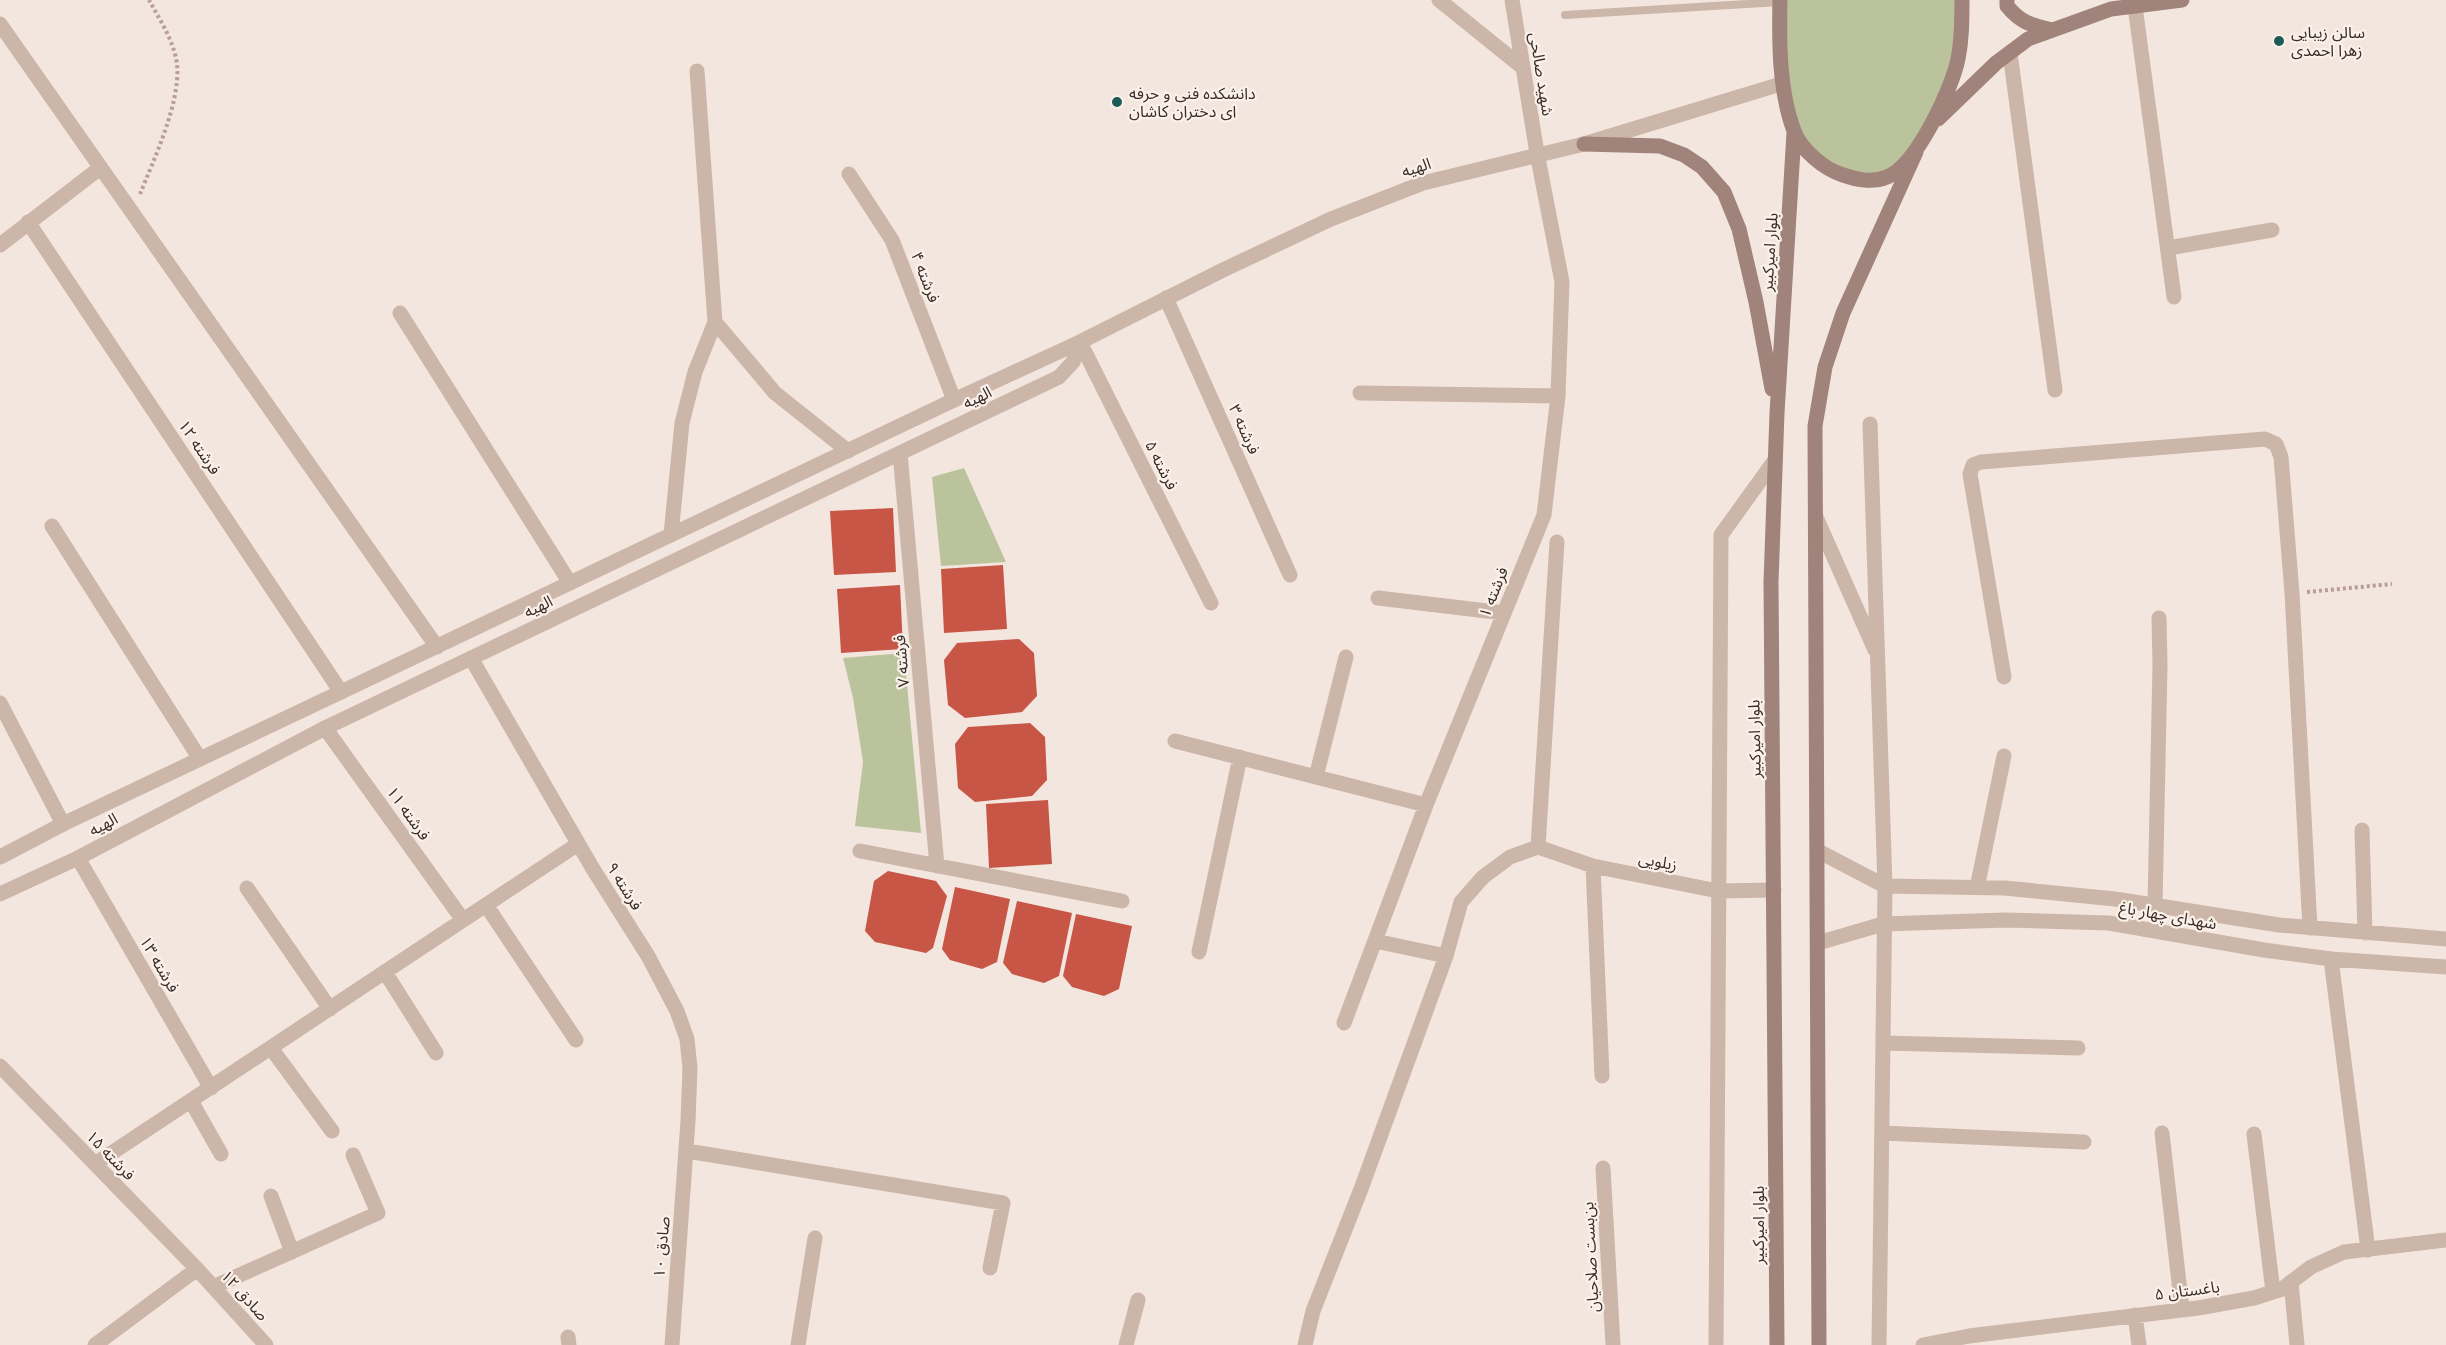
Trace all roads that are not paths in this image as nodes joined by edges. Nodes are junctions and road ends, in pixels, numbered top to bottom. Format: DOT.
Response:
graph roads {
  1 [pos="1439,0"];
  2 [pos="1512,0"];
  3 [pos="1962,0"];
  4 [pos="2007,0"];
  5 [pos="2182,0"];
  6 [pos="1780,1"];
  7 [pos="2135,6"];
  8 [pos="1565,15"];
  9 [pos="0,24"];
  10 [pos="2052,30"];
  11 [pos="2010,53"];
  12 [pos="1522,67"];
  13 [pos="697,71"];
  14 [pos="1784,83"];
  15 [pos="1929,127"];
  16 [pos="1794,133"];
  17 [pos="1584,144"];
  18 [pos="1537,153"];
  19 [pos="1916,153"];
  20 [pos="100,168"];
  21 [pos="849,174"];
  22 [pos="28,222"];
  23 [pos="2272,230"];
  24 [pos="0,245"];
  25 [pos="2168,248"];
  26 [pos="2174,297"];
  27 [pos="1166,298"];
  28 [pos="400,312"];
  29 [pos="714,322"];
  30 [pos="1080,342"];
  31 [pos="2055,390"];
  32 [pos="1360,393"];
  33 [pos="1558,396"];
  34 [pos="954,400"];
  35 [pos="1777,413"];
  36 [pos="1870,424"];
  37 [pos="848,451"];
  38 [pos="900,453"];
  39 [pos="1775,460"];
  40 [pos="1816,517"];
  41 [pos="52,526"];
  42 [pos="671,535"];
  43 [pos="1557,542"];
  44 [pos="600,569"];
  45 [pos="1290,575"];
  46 [pos="570,583"];
  47 [pos="610,591"];
  48 [pos="1378,598"];
  49 [pos="1211,603"];
  50 [pos="1504,613"];
  51 [pos="2158,618"];
  52 [pos="437,647"];
  53 [pos="1877,655"];
  54 [pos="1346,657"];
  55 [pos="471,658"];
  56 [pos="2004,677"];
  57 [pos="341,692"];
  58 [pos="0,703"];
  59 [pos="325,728"];
  60 [pos="1175,741"];
  61 [pos="2004,756"];
  62 [pos="1240,757"];
  63 [pos="200,759"];
  64 [pos="1316,777"];
  65 [pos="1426,805"];
  66 [pos="63,824"];
  67 [pos="2362,830"];
  68 [pos="578,844"];
  69 [pos="1538,847"];
  70 [pos="860,851"];
  71 [pos="1818,851"];
  72 [pos="0,857"];
  73 [pos="78,858"];
  74 [pos="937,866"];
  75 [pos="1593,866"];
  76 [pos="1885,886"];
  77 [pos="247,888"];
  78 [pos="1977,888"];
  79 [pos="1774,890"];
  80 [pos="1718,891"];
  81 [pos="0,894"];
  82 [pos="1122,902"];
  83 [pos="486,905"];
  84 [pos="2155,905"];
  85 [pos="463,920"];
  86 [pos="1883,924"];
  87 [pos="2310,928"];
  88 [pos="2364,933"];
  89 [pos="2446,939"];
  90 [pos="1375,942"];
  91 [pos="1818,943"];
  92 [pos="1199,952"];
  93 [pos="1446,956"];
  94 [pos="2331,959"];
  95 [pos="2446,967"];
  96 [pos="386,972"];
  97 [pos="330,1009"];
  98 [pos="1344,1023"];
  99 [pos="576,1040"];
  100 [pos="1883,1042"];
  101 [pos="271,1048"];
  102 [pos="2078,1048"];
  103 [pos="436,1053"];
  104 [pos="0,1066"];
  105 [pos="1602,1077"];
  106 [pos="210,1088"];
  107 [pos="191,1101"];
  108 [pos="332,1131"];
  109 [pos="1882,1133"];
  110 [pos="2162,1133"];
  111 [pos="2254,1134"];
  112 [pos="2084,1142"];
  113 [pos="687,1151"];
  114 [pos="221,1154"];
  115 [pos="353,1155"];
  116 [pos="95,1164"];
  117 [pos="1603,1168"];
  118 [pos="271,1196"];
  119 [pos="815,1238"];
  120 [pos="2446,1240"];
  121 [pos="2368,1250"];
  122 [pos="292,1252"];
  123 [pos="990,1268"];
  124 [pos="197,1269"];
  125 [pos="2291,1282"];
  126 [pos="213,1287"];
  127 [pos="2273,1292"];
  128 [pos="1138,1300"];
  129 [pos="2182,1309"];
  130 [pos="2135,1315"];
  131 [pos="103,1343"];
  132 [pos="266,1345"];
  133 [pos="672,1345"];
  134 [pos="798,1345"];
  135 [pos="1126,1345"];
  136 [pos="1305,1345"];
  137 [pos="1613,1345"];
  138 [pos="1716,1345"];
  139 [pos="1777,1345"];
  140 [pos="1819,1345"];
  141 [pos="1879,1345"];
  142 [pos="1923,1345"];
  143 [pos="2139,1345"];
  144 [pos="2297,1345"];
  1 -- 12 [label="street"];
  2 -- 12 [label="street, شهید صالحی"];
  3 -- 15 [label="main road"];
  4 -- 10 [label="main road"];
  5 -- 7 [label="main road"];
  6 -- 8 [label="lane"];
  6 -- 14 [label="main road"];
  7 -- 10 [label="main road"];
  7 -- 25 [label="street"];
  9 -- 20 [label="street"];
  10 -- 11 [label="main road"];
  11 -- 15 [label="main road"];
  11 -- 31 [label="street"];
  12 -- 18 [label="street, شهید صالحی"];
  13 -- 29 [label="street"];
  14 -- 16 [label="main road"];
  14 -- 17 [label="street, الهیه"];
  15 -- 19 [label="main road"];
  16 -- 19 [label="main road"];
  16 -- 35 [label="main road, بلوار امیرکبیر"];
  17 -- 18 [label="street, الهیه"];
  17 -- 35 [label="main road"];
  18 -- 27 [label="street, الهیه"];
  18 -- 33 [label="street, فرشته ۱"];
  19 -- 40 [label="main road"];
  20 -- 22 [label="street"];
  20 -- 52 [label="street"];
  21 -- 34 [label="street, فرشته ۴"];
  22 -- 24 [label="street"];
  22 -- 57 [label="street, فرشته ۱۲"];
  23 -- 25 [label="street"];
  25 -- 26 [label="street"];
  27 -- 30 [label="street, الهیه"];
  27 -- 45 [label="street, فرشته ۳"];
  28 -- 46 [label="street"];
  29 -- 37 [label="street"];
  29 -- 42 [label="street"];
  30 -- 34 [label="street, الهیه"];
  30 -- 38 [label="street, الهیه"];
  30 -- 49 [label="street, فرشته ۵"];
  32 -- 33 [label="street"];
  33 -- 50 [label="street, فرشته ۱"];
  34 -- 37 [label="street, الهیه"];
  35 -- 39 [label="main road, بلوار امیرکبیر"];
  36 -- 53 [label="street"];
  37 -- 42 [label="street, الهیه"];
  38 -- 47 [label="street, الهیه"];
  38 -- 74 [label="street, فرشته ۷"];
  39 -- 79 [label="main road, بلوار امیرکبیر"];
  39 -- 80 [label="street"];
  40 -- 53 [label="street"];
  40 -- 71 [label="main road"];
  41 -- 63 [label="street"];
  42 -- 44 [label="street, الهیه"];
  43 -- 69 [label="street"];
  44 -- 46 [label="street, الهیه"];
  44 -- 47 [label="street"];
  46 -- 52 [label="street, الهیه"];
  47 -- 55 [label="street, الهیه"];
  48 -- 50 [label="street"];
  50 -- 65 [label="street, فرشته ۱"];
  51 -- 84 [label="street"];
  52 -- 57 [label="street, الهیه"];
  53 -- 76 [label="street"];
  54 -- 64 [label="street"];
  55 -- 59 [label="street, الهیه"];
  55 -- 68 [label="street, فرشته ۹"];
  56 -- 87 [label="street"];
  57 -- 63 [label="street, الهیه"];
  58 -- 66 [label="street"];
  59 -- 73 [label="street, الهیه"];
  59 -- 85 [label="street, فرشته ۱۱"];
  60 -- 62 [label="street"];
  61 -- 78 [label="street"];
  62 -- 64 [label="street"];
  62 -- 92 [label="street"];
  63 -- 66 [label="street, الهیه"];
  64 -- 65 [label="street"];
  65 -- 90 [label="street, فرشته ۱"];
  66 -- 72 [label="street, الهیه"];
  67 -- 88 [label="street"];
  68 -- 83 [label="street"];
  68 -- 113 [label="street, فرشته ۹"];
  69 -- 75 [label="street, زیلویی"];
  69 -- 93 [label="street"];
  70 -- 74 [label="street"];
  71 -- 76 [label="street"];
  71 -- 91 [label="main road"];
  73 -- 81 [label="street, الهیه"];
  73 -- 106 [label="street, فرشته ۱۳"];
  74 -- 82 [label="street"];
  75 -- 80 [label="street, زیلویی"];
  75 -- 105 [label="street"];
  76 -- 78 [label="street, شهدای چهار باغ"];
  76 -- 86 [label="street"];
  77 -- 97 [label="street"];
  78 -- 84 [label="street, شهدای چهار باغ"];
  79 -- 80 [label="street, زیلویی"];
  79 -- 139 [label="main road, بلوار امیرکبیر"];
  80 -- 138 [label="street"];
  83 -- 85 [label="street"];
  83 -- 99 [label="street"];
  84 -- 87 [label="street, شهدای چهار باغ"];
  85 -- 96 [label="street"];
  86 -- 91 [label="street, شهدای چهار باغ"];
  86 -- 94 [label="street, شهدای چهار باغ"];
  86 -- 100 [label="street"];
  87 -- 88 [label="street, شهدای چهار باغ"];
  88 -- 89 [label="street, شهدای چهار باغ"];
  90 -- 93 [label="street"];
  90 -- 98 [label="street, فرشته ۱"];
  91 -- 140 [label="main road"];
  93 -- 136 [label="street"];
  94 -- 95 [label="street, شهدای چهار باغ"];
  94 -- 121 [label="street"];
  96 -- 97 [label="street"];
  96 -- 103 [label="street"];
  97 -- 101 [label="street"];
  100 -- 102 [label="street"];
  100 -- 109 [label="street"];
  101 -- 106 [label="street"];
  101 -- 108 [label="street"];
  104 -- 116 [label="street, فرشته ۱۵"];
  106 -- 107 [label="street"];
  107 -- 114 [label="street"];
  107 -- 116 [label="street"];
  109 -- 112 [label="street"];
  109 -- 141 [label="street"];
  110 -- 129 [label="street"];
  111 -- 127 [label="street"];
  113 -- 123 [label="street"];
  113 -- 133 [label="street, صادق ۱۰"];
  115 -- 122 [label="street"];
  116 -- 124 [label="street, فرشته ۱۵"];
  117 -- 137 [label="street, بن‌بست صلاحیان"];
  118 -- 122 [label="street"];
  119 -- 134 [label="street"];
  120 -- 121 [label="street, باغستان ۵"];
  121 -- 125 [label="street, باغستان ۵"];
  122 -- 126 [label="street"];
  124 -- 126 [label="street, صادق ۱۲"];
  124 -- 131 [label="street"];
  125 -- 127 [label="street, باغستان ۵"];
  125 -- 144 [label="street"];
  126 -- 132 [label="street, صادق ۱۲"];
  127 -- 129 [label="street, باغستان ۵"];
  128 -- 135 [label="street"];
  129 -- 130 [label="street, باغستان ۵"];
  130 -- 142 [label="street, باغستان ۵"];
  130 -- 143 [label="street"];
}
